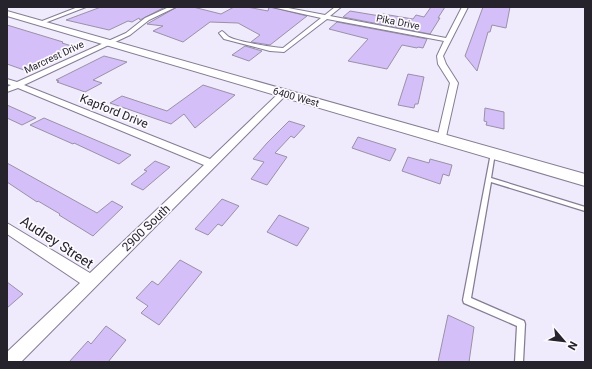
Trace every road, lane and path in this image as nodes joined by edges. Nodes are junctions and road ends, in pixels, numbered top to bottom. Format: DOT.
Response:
graph roads {
  1 [pos="83,7"];
  2 [pos="173,7"];
  3 [pos="275,7"];
  4 [pos="338,7"];
  5 [pos="465,7"];
  6 [pos="7,13"];
  7 [pos="326,17"];
  8 [pos="40,23"];
  9 [pos="222,33"];
  10 [pos="447,40"];
  11 [pos="109,42"];
  12 [pos="7,81"];
  13 [pos="17,86"];
  14 [pos="7,90"];
  15 [pos="284,93"];
  16 [pos="442,139"];
  17 [pos="493,153"];
  18 [pos="212,164"];
  19 [pos="488,179"];
  20 [pos="585,180"];
  21 [pos="585,209"];
  22 [pos="7,228"];
  23 [pos="91,282"];
  24 [pos="9,362"];
  25 [pos="520,362"];
  1 -- 8 [label="street"];
  2 -- 11 [label="street, Marcrest Drive"];
  3 -- 7 [label="street, Pika Drive"];
  4 -- 7 [label="street"];
  5 -- 10 [label="street"];
  6 -- 8 [label="street, 6400 West"];
  7 -- 9 [label="street"];
  7 -- 10 [label="street, Pika Drive"];
  8 -- 11 [label="street, 6400 West"];
  10 -- 16 [label="street"];
  11 -- 13 [label="street, Marcrest Drive"];
  11 -- 15 [label="street, 6400 West"];
  12 -- 13 [label="street, Kapford Drive"];
  13 -- 14 [label="street, Marcrest Drive"];
  13 -- 18 [label="street, Kapford Drive"];
  15 -- 16 [label="street, 6400 West"];
  15 -- 18 [label="street, 2900 South"];
  16 -- 17 [label="street, 6400 West"];
  17 -- 19 [label="lane"];
  17 -- 20 [label="street, 6400 West"];
  18 -- 23 [label="street, 2900 South"];
  19 -- 21 [label="lane"];
  19 -- 25 [label="lane"];
  22 -- 23 [label="street, Audrey Street"];
  23 -- 24 [label="street, 2900 South"];
}
